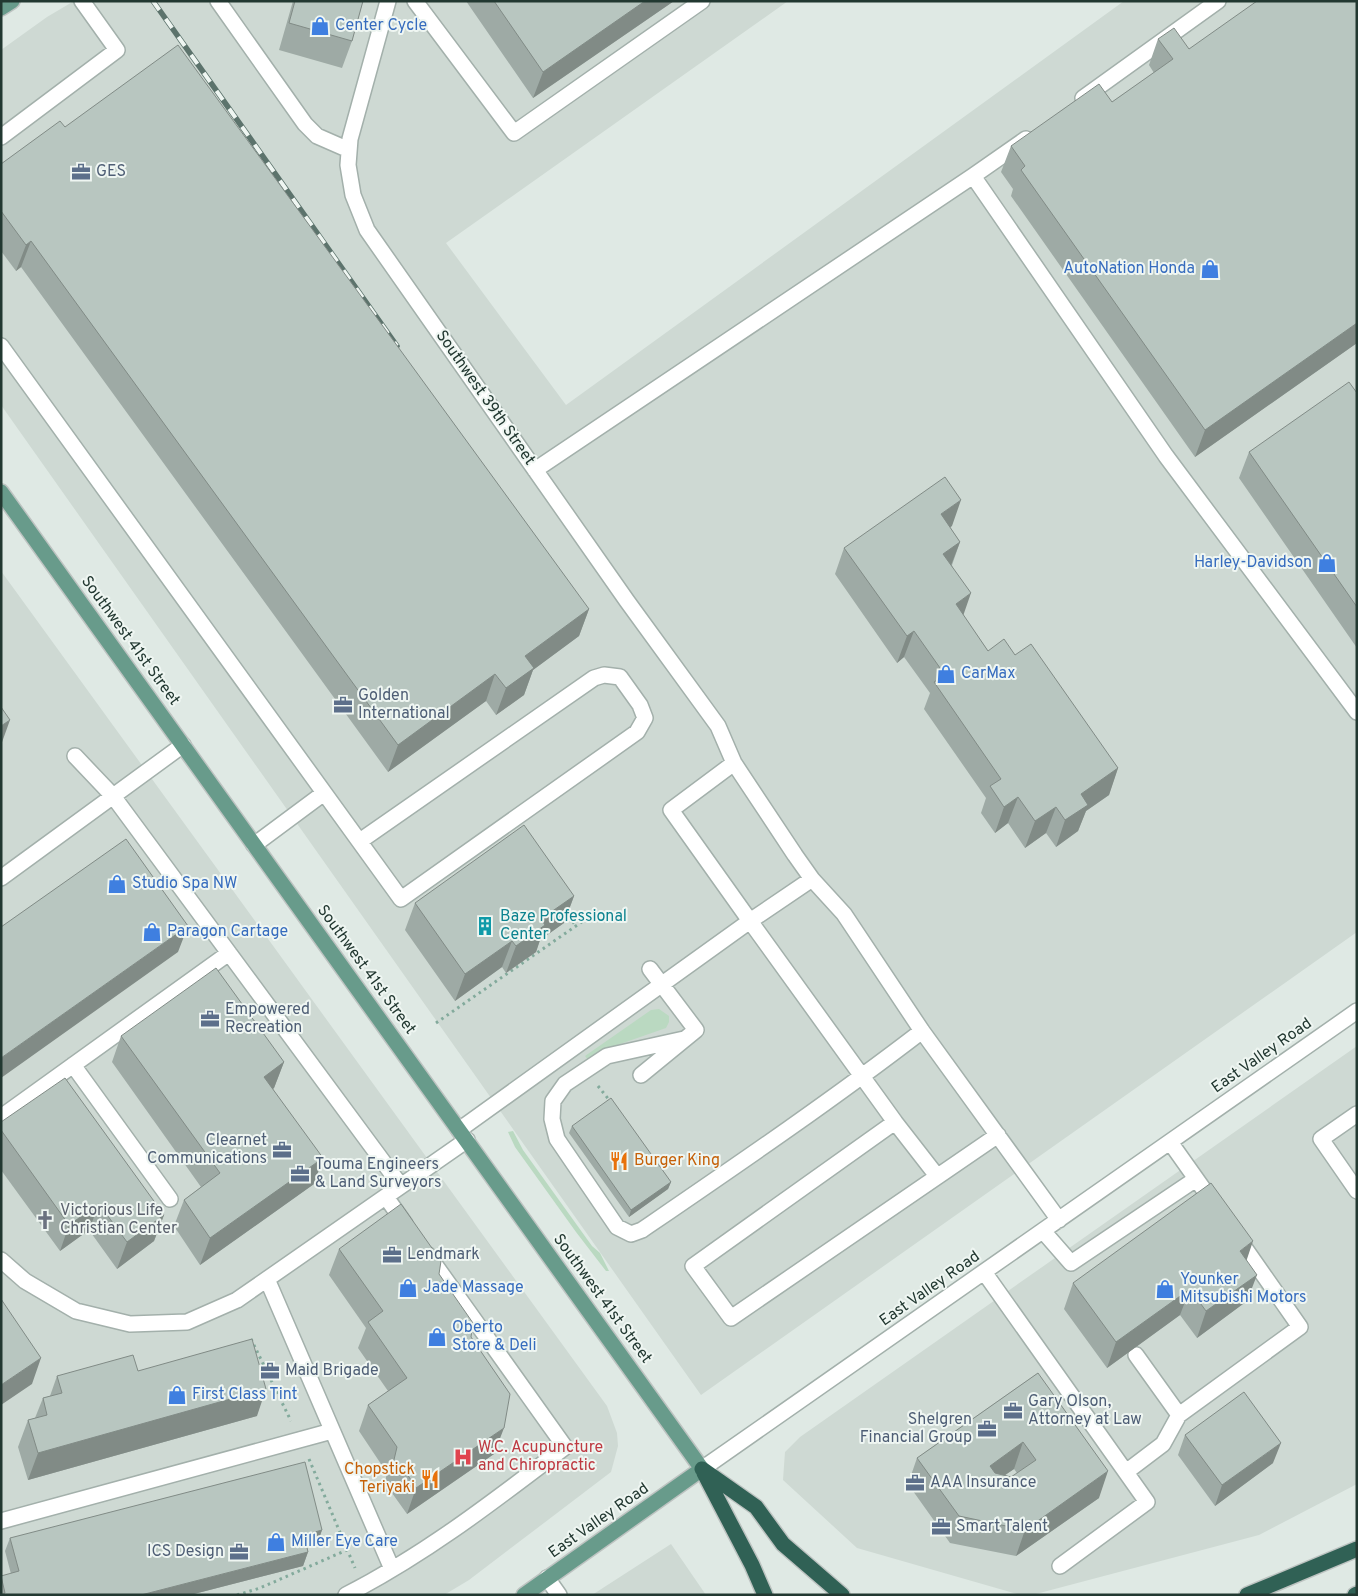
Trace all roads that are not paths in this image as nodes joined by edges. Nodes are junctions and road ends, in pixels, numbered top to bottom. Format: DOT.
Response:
graph roads {
  1 [pos="12,1"];
  2 [pos="82,1"];
  3 [pos="218,1"];
  4 [pos="388,1"];
  5 [pos="415,1"];
  6 [pos="702,1"];
  7 [pos="1218,1"];
  8 [pos="1,8"];
  9 [pos="1068,108"];
  10 [pos="1036,131"];
  11 [pos="1,137"];
  12 [pos="349,150"];
  13 [pos="973,176"];
  14 [pos="1,346"];
  15 [pos="535,470"];
  16 [pos="1,492"];
  17 [pos="1357,712"];
  18 [pos="183,745"];
  19 [pos="75,756"];
  20 [pos="734,763"];
  21 [pos="324,793"];
  22 [pos="113,796"];
  23 [pos="360,841"];
  24 [pos="254,845"];
  25 [pos="1,878"];
  26 [pos="812,879"];
  27 [pos="750,921"];
  28 [pos="229,953"];
  29 [pos="650,969"];
  30 [pos="661,985"];
  31 [pos="1357,1011"];
  32 [pos="922,1031"];
  33 [pos="684,1039"];
  34 [pos="73,1065"];
  35 [pos="640,1075"];
  36 [pos="862,1077"];
  37 [pos="1357,1114"];
  38 [pos="1,1117"];
  39 [pos="895,1122"];
  40 [pos="463,1135"];
  41 [pos="998,1135"];
  42 [pos="1170,1142"];
  43 [pos="937,1176"];
  44 [pos="1196,1179"];
  45 [pos="401,1186"];
  46 [pos="1357,1191"];
  47 [pos="386,1197"];
  48 [pos="170,1199"];
  49 [pos="1059,1220"];
  50 [pos="1042,1232"];
  51 [pos="1,1260"];
  52 [pos="984,1272"];
  53 [pos="267,1279"];
  54 [pos="1136,1355"];
  55 [pos="1179,1415"];
  56 [pos="332,1431"];
  57 [pos="702,1469"];
  58 [pos="1126,1472"];
  59 [pos="1,1521"];
  60 [pos="1357,1549"];
  61 [pos="1060,1566"];
  62 [pos="392,1569"];
  63 [pos="547,1578"];
  64 [pos="346,1595"];
  65 [pos="524,1595"];
  66 [pos="559,1595"];
  67 [pos="765,1595"];
  68 [pos="842,1595"];
  69 [pos="1247,1595"];
  1 -- 8 [label="main road"];
  2 -- 11 [label="street"];
  3 -- 12 [label="street"];
  4 -- 12 [label="street, Southwest 39th Street"];
  5 -- 6 [label="street"];
  7 -- 9 [label="street"];
  10 -- 13 [label="street"];
  12 -- 15 [label="street, Southwest 39th Street"];
  13 -- 15 [label="street"];
  13 -- 17 [label="street"];
  14 -- 21 [label="street"];
  15 -- 20 [label="street, Southwest 39th Street"];
  16 -- 18 [label="main road, Southwest 41st Street"];
  18 -- 22 [label="street"];
  18 -- 24 [label="main road, Southwest 41st Street"];
  19 -- 22 [label="street"];
  20 -- 26 [label="street, Southwest 39th Street"];
  20 -- 27 [label="street"];
  21 -- 23 [label="street"];
  21 -- 24 [label="street"];
  22 -- 25 [label="street"];
  22 -- 28 [label="street"];
  23 -- 23 [label="street"];
  24 -- 40 [label="main road, Southwest 41st Street"];
  26 -- 27 [label="street"];
  26 -- 32 [label="street, Southwest 39th Street"];
  27 -- 30 [label="street"];
  27 -- 36 [label="street"];
  28 -- 34 [label="street"];
  28 -- 45 [label="street"];
  29 -- 30 [label="street"];
  30 -- 33 [label="street"];
  30 -- 40 [label="street"];
  31 -- 42 [label="street, East Valley Road"];
  32 -- 36 [label="street"];
  32 -- 41 [label="street, Southwest 39th Street"];
  33 -- 35 [label="street"];
  33 -- 36 [label="street"];
  34 -- 38 [label="street"];
  34 -- 48 [label="street"];
  36 -- 39 [label="street"];
  37 -- 46 [label="street"];
  39 -- 43 [label="street"];
  39 -- 43 [label="street"];
  40 -- 45 [label="street"];
  40 -- 57 [label="main road, Southwest 41st Street"];
  41 -- 43 [label="street"];
  41 -- 49 [label="street, Southwest 39th Street"];
  42 -- 44 [label="street"];
  42 -- 49 [label="street, East Valley Road"];
  44 -- 50 [label="street"];
  44 -- 55 [label="street"];
  45 -- 47 [label="street"];
  47 -- 53 [label="street"];
  47 -- 62 [label="street"];
  49 -- 50 [label="street, East Valley Road"];
  50 -- 52 [label="street, East Valley Road"];
  51 -- 53 [label="street"];
  52 -- 57 [label="street, East Valley Road"];
  52 -- 58 [label="street"];
  53 -- 56 [label="street"];
  54 -- 55 [label="street"];
  55 -- 58 [label="street"];
  56 -- 59 [label="street"];
  56 -- 62 [label="street"];
  57 -- 63 [label="main road, East Valley Road"];
  57 -- 67 [label="highway"];
  57 -- 68 [label="highway"];
  58 -- 61 [label="street"];
  60 -- 69 [label="highway"];
  62 -- 64 [label="street"];
  63 -- 65 [label="main road, East Valley Road"];
  63 -- 66 [label="street"];
}
